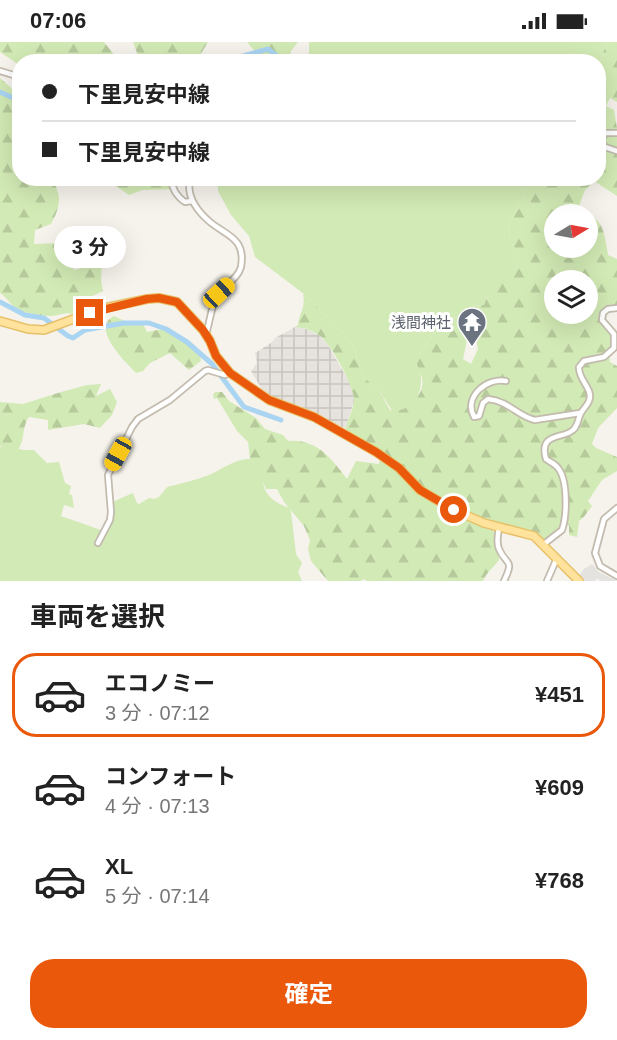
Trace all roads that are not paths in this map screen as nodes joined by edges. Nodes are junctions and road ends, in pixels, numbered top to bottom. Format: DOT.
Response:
graph roads {
  1 [pos="172,186"];
  2 [pos="189,186"];
  3 [pos="192,201"];
  4 [pos="617,308"];
  5 [pos="0,321"];
  6 [pos="206,334"];
  7 [pos="230,373"];
  8 [pos="506,381"];
  9 [pos="580,413"];
  10 [pos="617,508"];
  11 [pos="499,528"];
  12 [pos="98,543"];
  13 [pos="544,544"];
  14 [pos="557,558"];
  15 [pos="617,576"];
  16 [pos="504,581"];
  17 [pos="547,581"];
  18 [pos="579,581"];
  1 -- 3 [label="street"];
  2 -- 3 [label="street"];
  3 -- 6 [label="street"];
  4 -- 9 [label="street"];
  5 -- 6 [label="main road"];
  6 -- 7 [label="main road"];
  7 -- 11 [label="main road"];
  7 -- 12 [label="street"];
  8 -- 9 [label="street"];
  9 -- 13 [label="street"];
  10 -- 15 [label="street"];
  11 -- 13 [label="main road"];
  11 -- 16 [label="street"];
  13 -- 14 [label="main road"];
  14 -- 17 [label="street"];
  14 -- 18 [label="main road"];
}
